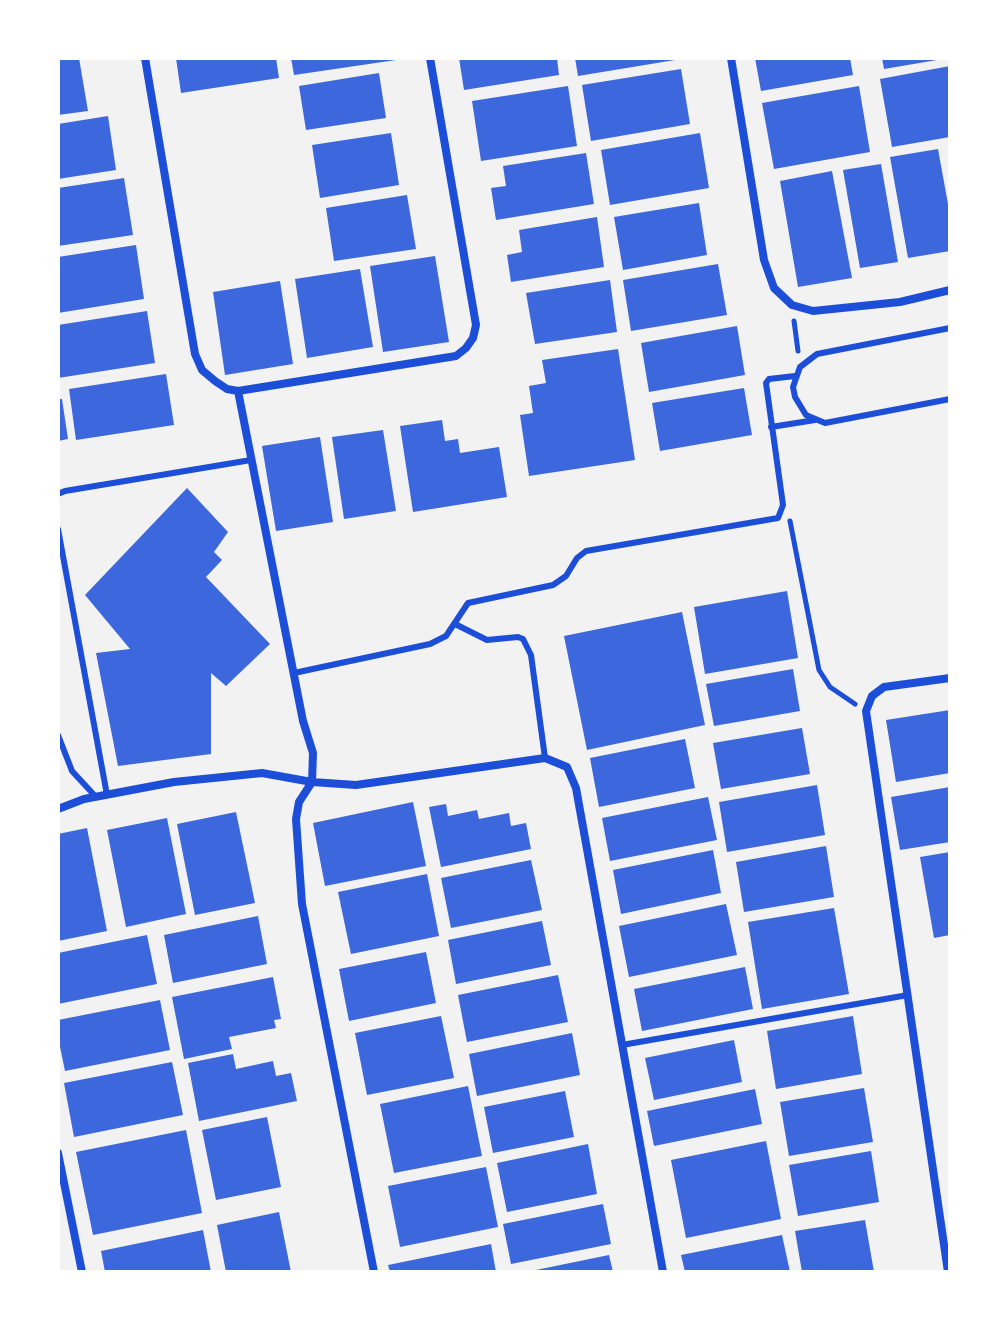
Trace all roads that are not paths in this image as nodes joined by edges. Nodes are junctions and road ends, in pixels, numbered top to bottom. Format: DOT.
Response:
graph roads {
  1 [pos="145,58"];
  2 [pos="430,58"];
  3 [pos="731,58"];
  4 [pos="950,290"];
  5 [pos="950,328"];
  6 [pos="795,376"];
  7 [pos="238,391"];
  8 [pos="950,399"];
  9 [pos="815,420"];
  10 [pos="771,427"];
  11 [pos="251,460"];
  12 [pos="58,494"];
  13 [pos="58,529"];
  14 [pos="455,624"];
  15 [pos="294,673"];
  16 [pos="950,678"];
  17 [pos="58,735"];
  18 [pos="545,758"];
  19 [pos="312,782"];
  20 [pos="107,795"];
  21 [pos="96,797"];
  22 [pos="58,809"];
  23 [pos="908,995"];
  24 [pos="622,1045"];
  25 [pos="58,1153"];
  26 [pos="82,1272"];
  27 [pos="374,1272"];
  28 [pos="663,1272"];
  29 [pos="948,1272"];
  1 -- 7 [label="street"];
  2 -- 7 [label="street"];
  3 -- 4 [label="street"];
  5 -- 6 [label="lane"];
  6 -- 9 [label="lane"];
  6 -- 10 [label="lane"];
  7 -- 11 [label="street"];
  8 -- 9 [label="lane"];
  9 -- 10 [label="lane"];
  10 -- 14 [label="lane"];
  11 -- 12 [label="lane"];
  11 -- 15 [label="street"];
  13 -- 20 [label="lane"];
  14 -- 15 [label="lane"];
  14 -- 18 [label="lane"];
  15 -- 19 [label="street"];
  16 -- 23 [label="street"];
  17 -- 21 [label="lane"];
  18 -- 19 [label="street"];
  18 -- 24 [label="street"];
  19 -- 20 [label="street"];
  19 -- 27 [label="street"];
  20 -- 21 [label="street"];
  21 -- 22 [label="street"];
  23 -- 24 [label="lane"];
  23 -- 29 [label="street"];
  24 -- 28 [label="street"];
  25 -- 26 [label="street"];
}
